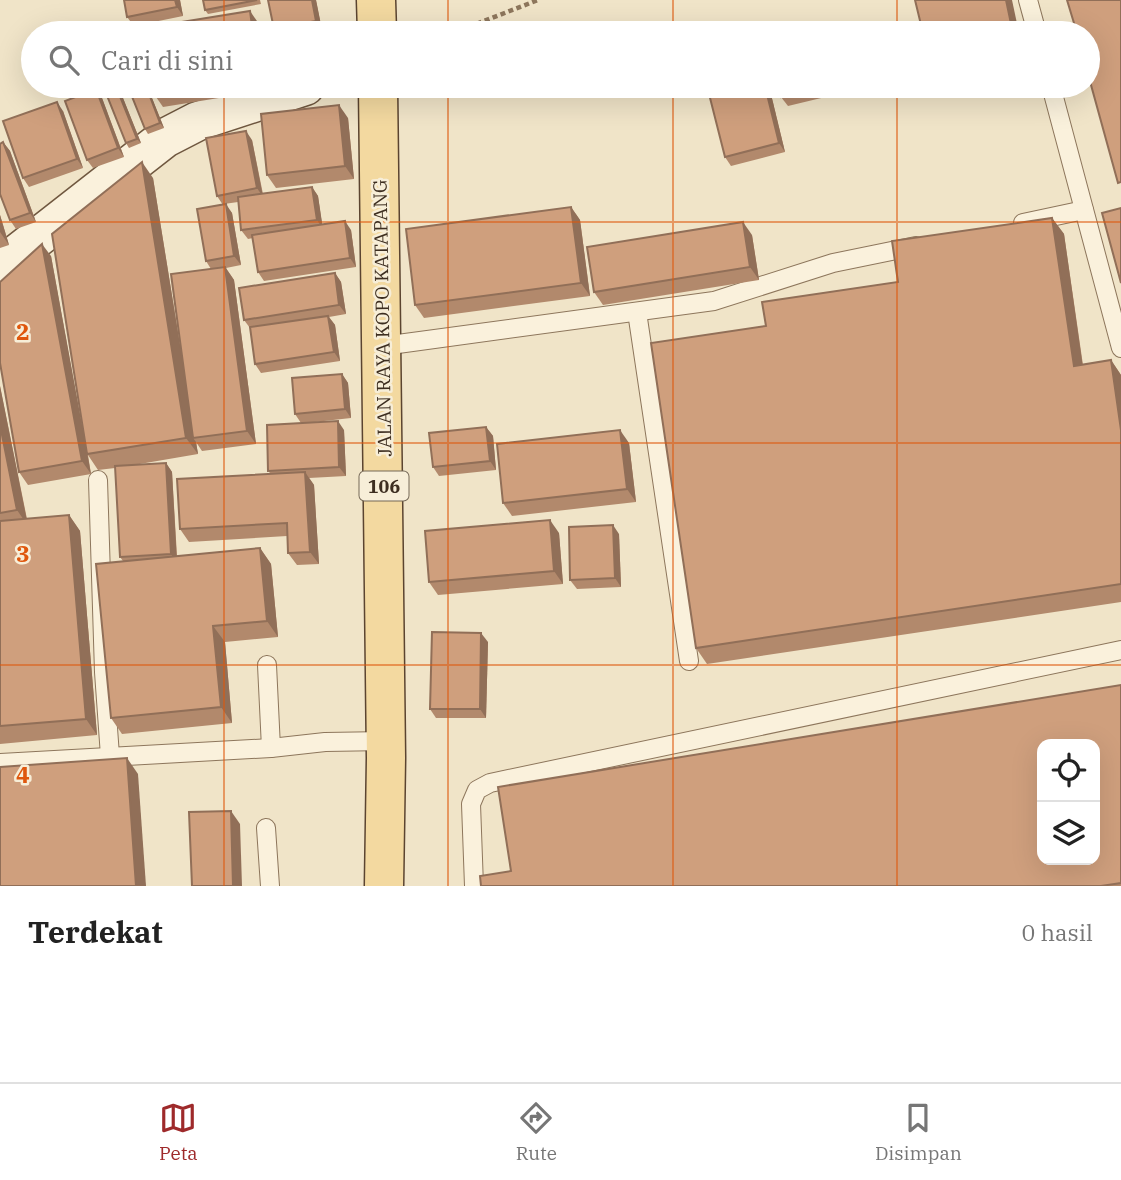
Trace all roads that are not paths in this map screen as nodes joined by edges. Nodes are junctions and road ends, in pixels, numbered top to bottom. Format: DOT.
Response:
graph roads {
  1 [pos="376,0"];
  2 [pos="1028,0"];
  3 [pos="377,21"];
  4 [pos="1034,21"];
  5 [pos="268,98"];
  6 [pos="378,98"];
  7 [pos="1054,98"];
  8 [pos="1084,210"];
  9 [pos="1005,227"];
  10 [pos="939,241"];
  11 [pos="0,267"];
  12 [pos="637,312"];
  13 [pos="383,346"];
  14 [pos="1121,348"];
  15 [pos="98,480"];
  16 [pos="1121,650"];
  17 [pos="689,661"];
  18 [pos="267,665"];
  19 [pos="386,741"];
  20 [pos="271,748"];
  21 [pos="110,755"];
  22 [pos="0,763"];
  23 [pos="266,828"];
  24 [pos="270,886"];
  25 [pos="384,886"];
  26 [pos="474,886"];
  1 -- 3 [label="main road"];
  2 -- 4 [label="lane"];
  5 -- 11 [label="street"];
  6 -- 13 [label="main road, JALAN RAYA KOPO KATAPANG / 106"];
  7 -- 8 [label="lane"];
  8 -- 9 [label="lane"];
  8 -- 14 [label="lane"];
  10 -- 12 [label="lane"];
  12 -- 13 [label="lane"];
  12 -- 17 [label="lane"];
  13 -- 19 [label="main road, JALAN RAYA KOPO KATAPANG / 106"];
  15 -- 21 [label="lane"];
  16 -- 26 [label="lane"];
  18 -- 20 [label="lane"];
  19 -- 20 [label="lane"];
  19 -- 25 [label="main road, JALAN RAYA KOPO KATAPANG / 106"];
  20 -- 21 [label="lane"];
  21 -- 22 [label="lane"];
  23 -- 24 [label="lane"];
}
